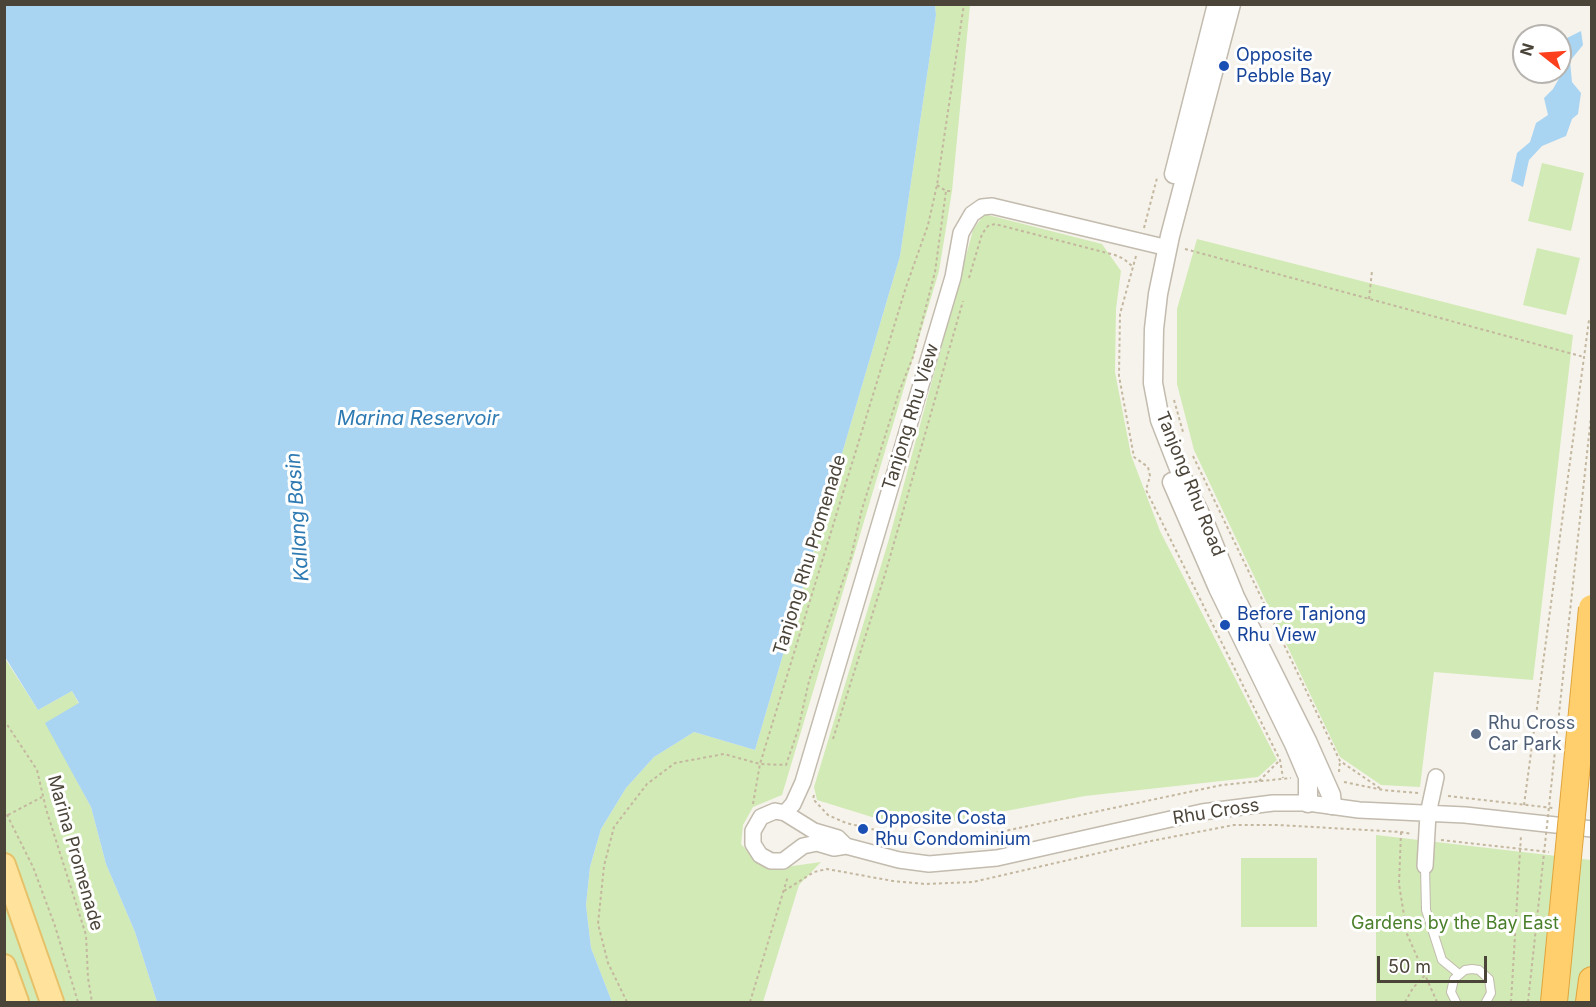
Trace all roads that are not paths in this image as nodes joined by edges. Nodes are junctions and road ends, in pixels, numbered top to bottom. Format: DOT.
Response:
graph roads {
  1 [pos="1217,4"];
  2 [pos="1231,4"];
  3 [pos="1202,92"];
  4 [pos="1159,242"];
  5 [pos="1592,608"];
  6 [pos="1436,777"];
  7 [pos="1308,803"];
  8 [pos="1332,806"];
  9 [pos="785,813"];
  10 [pos="1428,814"];
  11 [pos="1592,829"];
  12 [pos="846,846"];
  13 [pos="4,865"];
  14 [pos="1425,866"];
  15 [pos="4,966"];
  16 [pos="1459,974"];
  17 [pos="1592,980"];
  18 [pos="17,1002"];
  19 [pos="52,1002"];
  20 [pos="1456,1002"];
  21 [pos="1486,1002"];
  22 [pos="1554,1002"];
  23 [pos="1589,1002"];
  1 -- 3 [label="street, Tanjong Rhu Road"];
  2 -- 3 [label="street, Tanjong Rhu Road"];
  3 -- 4 [label="street, Tanjong Rhu Road"];
  4 -- 7 [label="street, Tanjong Rhu Road"];
  4 -- 8 [label="street, Tanjong Rhu Road"];
  4 -- 9 [label="street, Tanjong Rhu View"];
  5 -- 22 [label="highway, bridge"];
  6 -- 10 [label="street"];
  7 -- 8 [label="street, Rhu Cross"];
  7 -- 12 [label="street, Rhu Cross"];
  8 -- 10 [label="street, Rhu Cross"];
  9 -- 12 [label="street, Rhu Cross"];
  9 -- 12 [label="street, Rhu Cross"];
  10 -- 11 [label="street, Rhu Cross"];
  10 -- 14 [label="street"];
  13 -- 19 [label="main road"];
  14 -- 16 [label="lane"];
  15 -- 18 [label="main road"];
  16 -- 20 [label="lane"];
  16 -- 21 [label="lane"];
  17 -- 23 [label="highway"];
}
